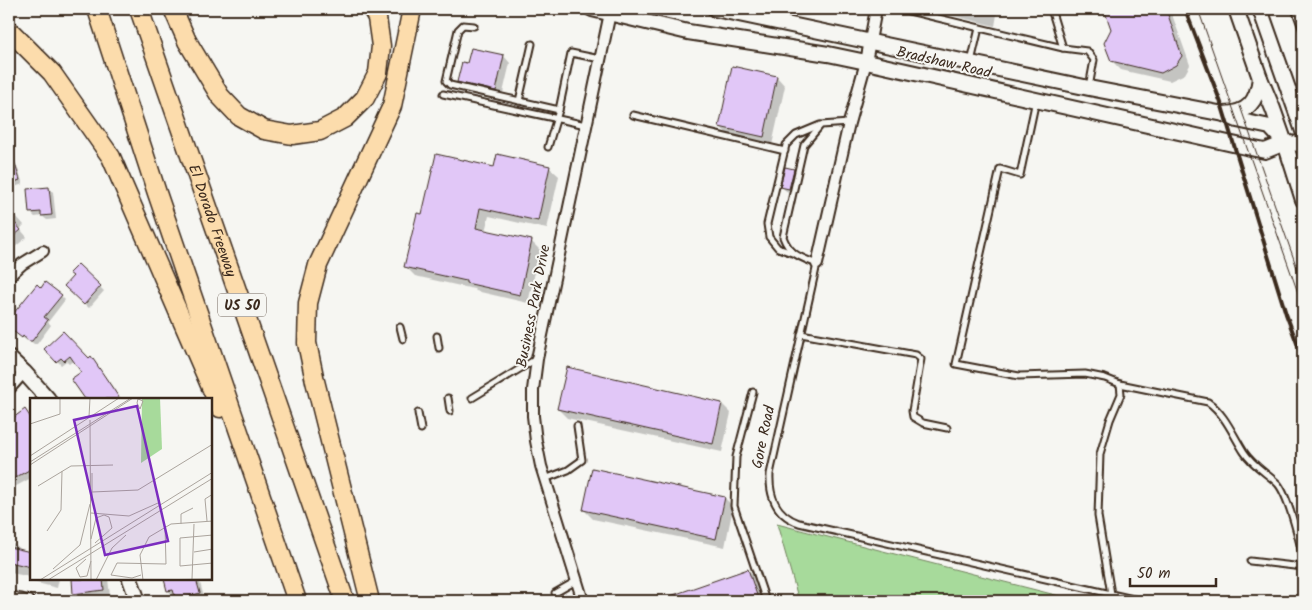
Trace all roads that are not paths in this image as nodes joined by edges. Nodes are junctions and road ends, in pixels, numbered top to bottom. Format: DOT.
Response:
graph roads {
  1 [pos="97,9"];
  2 [pos="138,9"];
  3 [pos="173,9"];
  4 [pos="372,9"];
  5 [pos="412,9"];
  6 [pos="592,9"];
  7 [pos="715,9"];
  8 [pos="876,9"];
  9 [pos="909,9"];
  10 [pos="1050,9"];
  11 [pos="1236,9"];
  12 [pos="1260,9"];
  13 [pos="1296,9"];
  14 [pos="612,11"];
  15 [pos="772,15"];
  16 [pos="474,26"];
  17 [pos="979,28"];
  18 [pos="9,30"];
  19 [pos="1303,31"];
  20 [pos="870,41"];
  21 [pos="532,44"];
  22 [pos="1063,48"];
  23 [pos="600,59"];
  24 [pos="866,62"];
  25 [pos="971,62"];
  26 [pos="1260,78"];
  27 [pos="1089,88"];
  28 [pos="443,94"];
  29 [pos="1037,100"];
  30 [pos="520,101"];
  31 [pos="559,110"];
  32 [pos="633,114"];
  33 [pos="1224,114"];
  34 [pos="556,119"];
  35 [pos="849,123"];
  36 [pos="586,125"];
  37 [pos="821,125"];
  38 [pos="1303,131"];
  39 [pos="1285,142"];
  40 [pos="1303,144"];
  41 [pos="548,147"];
  42 [pos="785,151"];
  43 [pos="1303,200"];
  44 [pos="43,251"];
  45 [pos="796,255"];
  46 [pos="817,264"];
  47 [pos="9,276"];
  48 [pos="400,327"];
  49 [pos="802,334"];
  50 [pos="437,336"];
  51 [pos="403,339"];
  52 [pos="439,348"];
  53 [pos="9,358"];
  54 [pos="537,358"];
  55 [pos="24,372"];
  56 [pos="1120,384"];
  57 [pos="9,389"];
  58 [pos="753,392"];
  59 [pos="47,398"];
  60 [pos="448,398"];
  61 [pos="472,398"];
  62 [pos="450,411"];
  63 [pos="418,414"];
  64 [pos="577,426"];
  65 [pos="947,428"];
  66 [pos="421,429"];
  67 [pos="545,480"];
  68 [pos="272,530"];
  69 [pos="1303,557"];
  70 [pos="1250,560"];
  71 [pos="1303,567"];
  72 [pos="130,580"];
  73 [pos="577,580"];
  74 [pos="555,594"];
  75 [pos="1111,594"];
  76 [pos="9,596"];
  77 [pos="28,601"];
  78 [pos="138,601"];
  79 [pos="297,601"];
  80 [pos="345,601"];
  81 [pos="370,601"];
  82 [pos="584,601"];
  83 [pos="766,601"];
  84 [pos="1142,601"];
  1 -- 68 [label="highway, US 50"];
  2 -- 80 [label="highway, El Dorado Freeway / US 50"];
  3 -- 4 [label="highway"];
  5 -- 81 [label="highway"];
  6 -- 14 [label="main road, Bradshaw Road"];
  7 -- 15 [label="main road, Bradshaw Road"];
  8 -- 20 [label="street, Gore Road"];
  9 -- 17 [label="lane"];
  10 -- 22 [label="lane"];
  11 -- 26 [label="main road"];
  12 -- 38 [label="main road"];
  13 -- 19 [label="lane"];
  14 -- 23 [label="street, Business Park Drive"];
  14 -- 24 [label="main road, Bradshaw Road"];
  15 -- 20 [label="main road, Bradshaw Road"];
  16 -- 30 [label="lane"];
  17 -- 22 [label="lane"];
  17 -- 25 [label="lane"];
  18 -- 68 [label="highway"];
  20 -- 24 [label="street, Gore Road"];
  20 -- 25 [label="main road, Bradshaw Road"];
  21 -- 30 [label="lane"];
  22 -- 27 [label="lane"];
  23 -- 31 [label="lane"];
  23 -- 36 [label="street, Business Park Drive"];
  24 -- 29 [label="main road, Bradshaw Road"];
  24 -- 35 [label="street, Gore Road"];
  25 -- 27 [label="main road, Bradshaw Road"];
  26 -- 33 [label="main road"];
  26 -- 39 [label="main road"];
  27 -- 33 [label="main road, Bradshaw Road"];
  28 -- 34 [label="lane"];
  29 -- 39 [label="main road, Bradshaw Road"];
  29 -- 56 [label="lane"];
  30 -- 31 [label="lane"];
  31 -- 34 [label="lane"];
  32 -- 42 [label="lane"];
  33 -- 39 [label="main road, Bradshaw Road"];
  34 -- 36 [label="lane"];
  34 -- 41 [label="lane"];
  35 -- 37 [label="lane"];
  35 -- 46 [label="street, Gore Road"];
  36 -- 54 [label="street, Business Park Drive"];
  37 -- 42 [label="lane"];
  37 -- 45 [label="lane"];
  39 -- 40 [label="main road, Bradshaw Road"];
  39 -- 43 [label="main road"];
  42 -- 45 [label="lane"];
  44 -- 47 [label="street"];
  45 -- 46 [label="lane"];
  46 -- 49 [label="lane, Gore Road"];
  48 -- 51 [label="lane"];
  49 -- 65 [label="lane"];
  49 -- 75 [label="lane, Gore Road"];
  50 -- 52 [label="lane"];
  53 -- 55 [label="main road"];
  54 -- 61 [label="lane"];
  54 -- 67 [label="street, Business Park Drive"];
  55 -- 57 [label="street"];
  55 -- 59 [label="main road"];
  56 -- 69 [label="lane"];
  56 -- 75 [label="lane"];
  58 -- 83 [label="lane"];
  60 -- 62 [label="lane"];
  63 -- 66 [label="lane"];
  64 -- 67 [label="lane"];
  67 -- 73 [label="street, Business Park Drive"];
  68 -- 79 [label="highway, US 50"];
  70 -- 71 [label="lane"];
  72 -- 78 [label="main road"];
  73 -- 74 [label="lane"];
  73 -- 82 [label="street, Business Park Drive"];
  75 -- 84 [label="lane, Gore Road"];
  76 -- 77 [label="street"];
}
